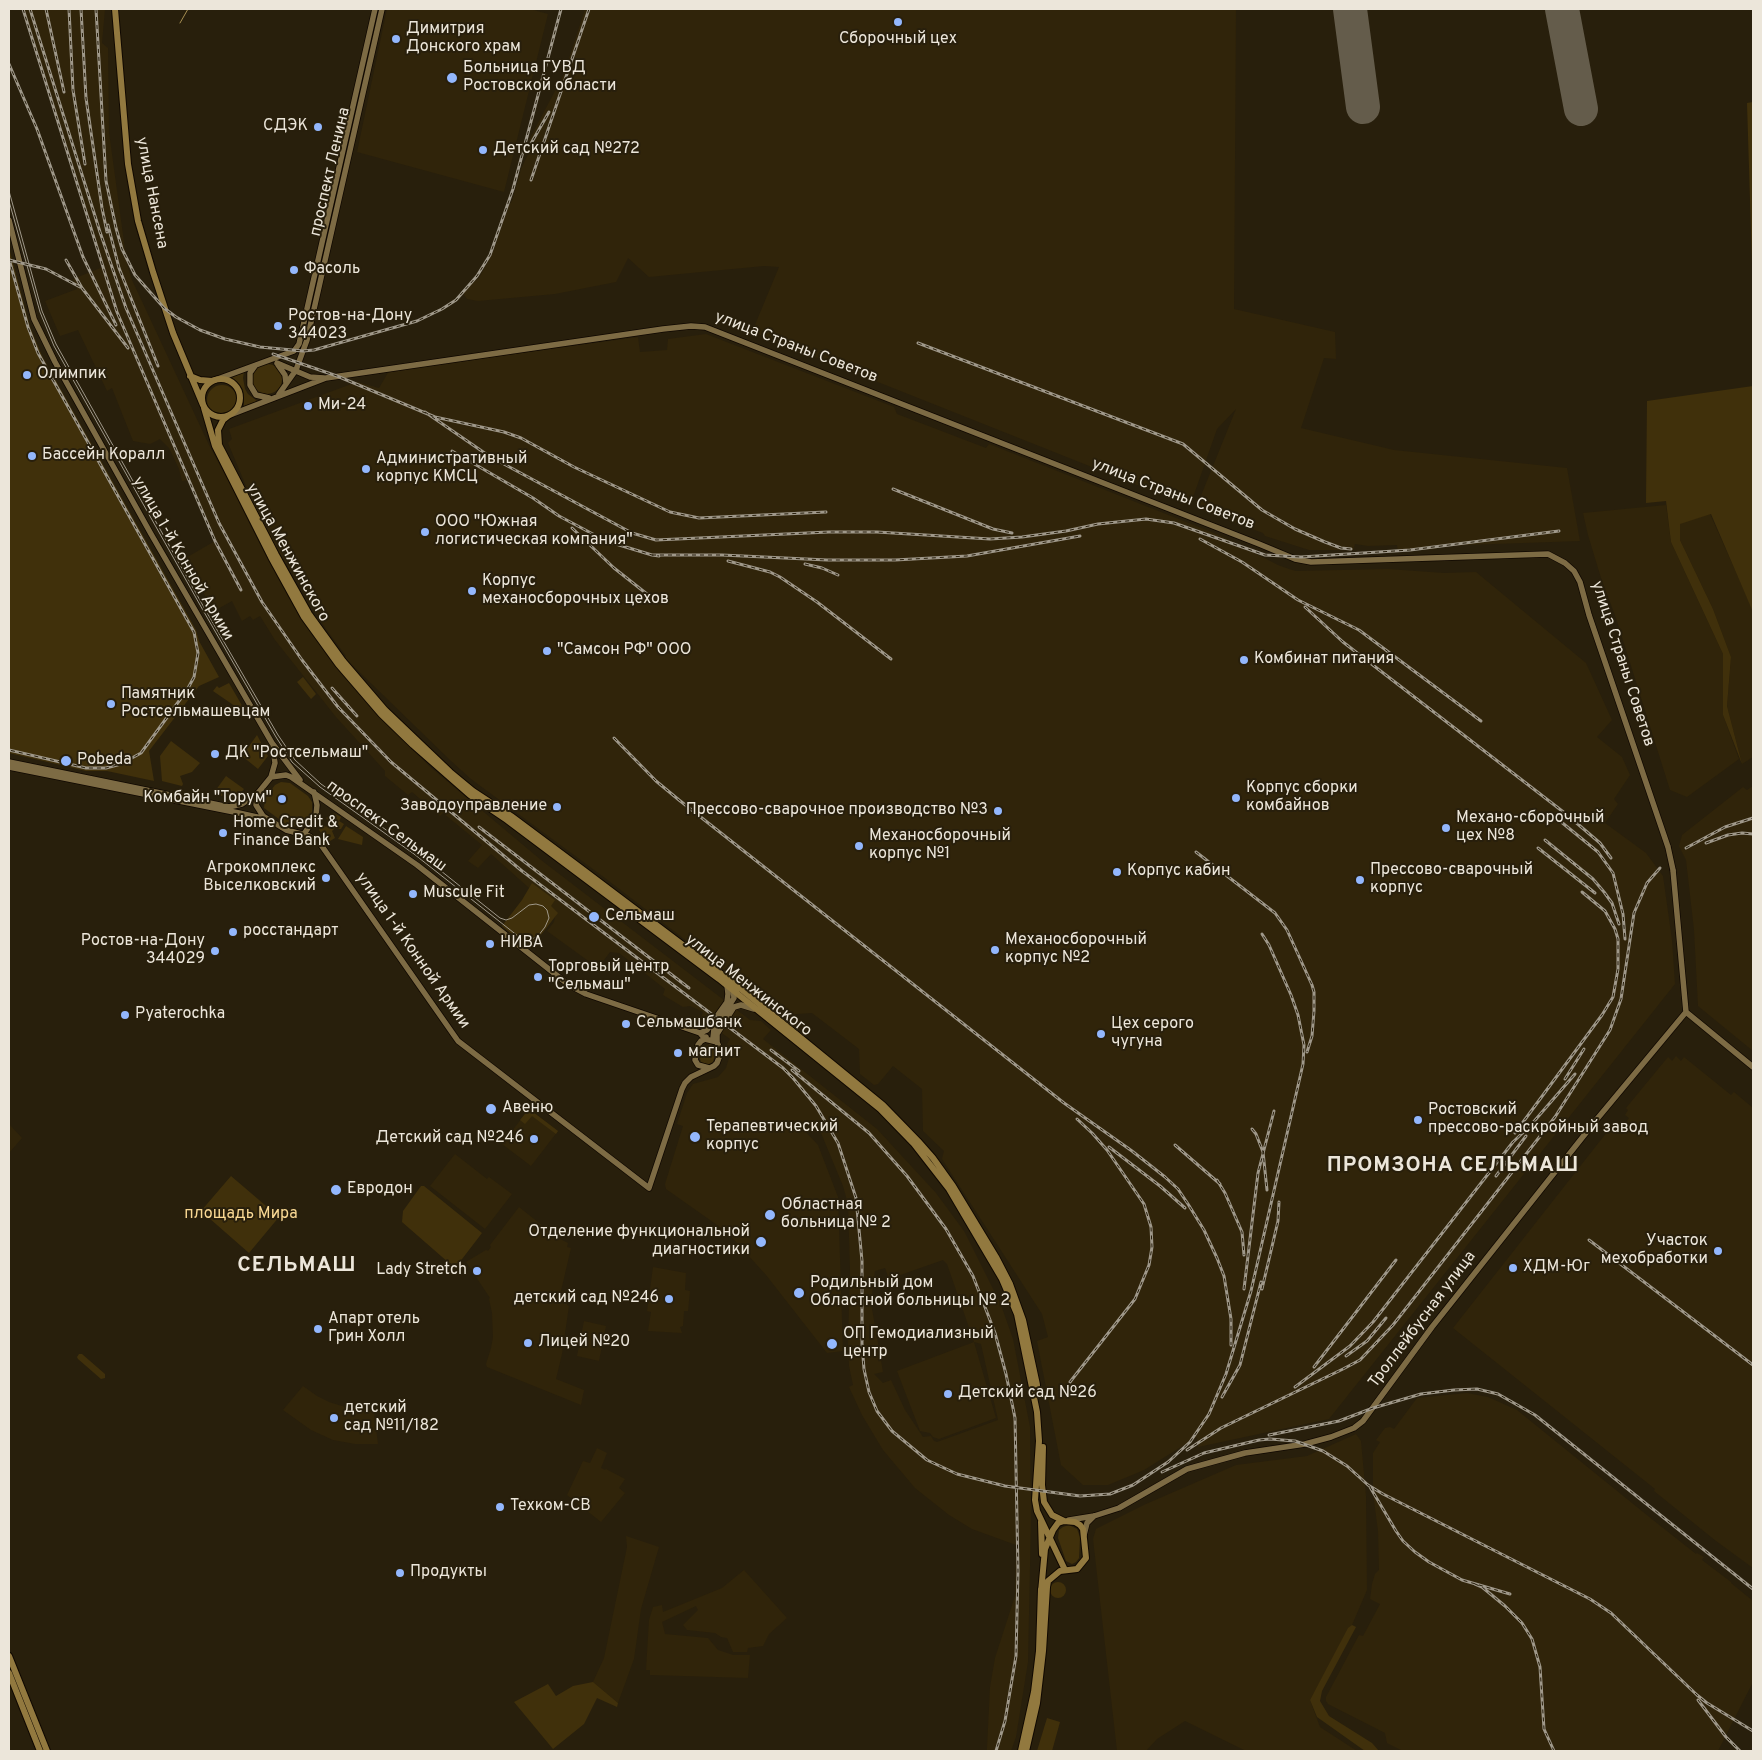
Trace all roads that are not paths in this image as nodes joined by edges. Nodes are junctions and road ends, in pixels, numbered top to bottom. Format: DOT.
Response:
graph roads {
  1 [pos="115,9"];
  2 [pos="375,9"];
  3 [pos="382,9"];
  4 [pos="9,220"];
  5 [pos="304,340"];
  6 [pos="262,362"];
  7 [pos="276,363"];
  8 [pos="296,370"];
  9 [pos="190,376"];
  10 [pos="326,378"];
  11 [pos="214,380"];
  12 [pos="285,385"];
  13 [pos="278,395"];
  14 [pos="270,398"];
  15 [pos="204,407"];
  16 [pos="229,415"];
  17 [pos="216,441"];
  18 [pos="272,743"];
  19 [pos="9,762"];
  20 [pos="9,767"];
  21 [pos="271,777"];
  22 [pos="304,785"];
  23 [pos="314,792"];
  24 [pos="258,793"];
  25 [pos="270,821"];
  26 [pos="304,834"];
  27 [pos="728,983"];
  28 [pos="734,995"];
  29 [pos="729,1003"];
  30 [pos="753,1003"];
  31 [pos="759,1011"];
  32 [pos="1686,1012"];
  33 [pos="707,1030"];
  34 [pos="700,1033"];
  35 [pos="705,1039"];
  36 [pos="715,1041"];
  37 [pos="1753,1067"];
  38 [pos="709,1068"];
  39 [pos="1039,1484"];
  40 [pos="1094,1516"];
  41 [pos="1040,1520"];
  42 [pos="1066,1520"];
  43 [pos="1084,1536"];
  44 [pos="1050,1538"];
  45 [pos="1065,1570"];
  46 [pos="1041,1592"];
  47 [pos="9,1656"];
  48 [pos="9,1673"];
  49 [pos="40,1751"];
  50 [pos="47,1751"];
  51 [pos="1021,1751"];
  52 [pos="1026,1751"];
  1 -- 9 [label="main road, улица Нансена"];
  2 -- 5 [label="main road, проспект Ленина"];
  3 -- 5 [label="main road, проспект Ленина"];
  4 -- 18 [label="main road, улица 1-й Конной Армии"];
  5 -- 6 [label="main road"];
  5 -- 8 [label="main road"];
  6 -- 7 [label="main road"];
  6 -- 11 [label="main road"];
  6 -- 14 [label="main road"];
  7 -- 8 [label="main road"];
  7 -- 12 [label="main road"];
  8 -- 10 [label="main road"];
  8 -- 12 [label="main road"];
  9 -- 11 [label="main road"];
  9 -- 15 [label="main road, улица Нансена"];
  10 -- 13 [label="main road"];
  10 -- 32 [label="main road, улица Страны Советов, bridge"];
  11 -- 15 [label="main road"];
  11 -- 16 [label="main road"];
  12 -- 13 [label="main road"];
  13 -- 14 [label="main road"];
  14 -- 16 [label="main road"];
  15 -- 16 [label="main road"];
  15 -- 17 [label="main road, улица Менжинского"];
  16 -- 17 [label="main road"];
  17 -- 27 [label="main road, улица Менжинского"];
  18 -- 21 [label="main road, улица 1-й Конной Армии"];
  18 -- 22 [label="main road, улица 1-й Конной Армии"];
  19 -- 24 [label="main road"];
  20 -- 25 [label="main road"];
  21 -- 22 [label="main road"];
  21 -- 24 [label="main road"];
  22 -- 23 [label="main road"];
  23 -- 26 [label="main road"];
  23 -- 34 [label="main road, проспект Сельмаш"];
  24 -- 25 [label="main road"];
  25 -- 26 [label="main road"];
  26 -- 38 [label="main road, улица 1-й Конной Армии"];
  27 -- 28 [label="main road, улица Менжинского"];
  27 -- 29 [label="main road"];
  27 -- 30 [label="main road, улица Менжинского"];
  28 -- 29 [label="main road"];
  28 -- 30 [label="main road, улица Менжинского"];
  29 -- 30 [label="main road"];
  29 -- 33 [label="main road"];
  29 -- 36 [label="main road"];
  30 -- 31 [label="main road, улица Менжинского"];
  30 -- 39 [label="main road, улица Менжинского"];
  31 -- 36 [label="main road"];
  31 -- 39 [label="main road, улица Менжинского"];
  32 -- 37 [label="main road"];
  32 -- 40 [label="main road, Троллейбусная улица"];
  33 -- 34 [label="main road"];
  33 -- 35 [label="main road"];
  34 -- 35 [label="main road"];
  35 -- 36 [label="main road"];
  35 -- 38 [label="main road"];
  36 -- 38 [label="main road"];
  39 -- 41 [label="main road"];
  39 -- 42 [label="main road"];
  40 -- 42 [label="main road, Троллейбусная улица"];
  40 -- 43 [label="main road"];
  41 -- 44 [label="main road"];
  41 -- 46 [label="main road"];
  42 -- 43 [label="main road"];
  42 -- 44 [label="main road"];
  43 -- 45 [label="main road"];
  44 -- 45 [label="main road"];
  44 -- 46 [label="main road"];
  45 -- 52 [label="main road"];
  46 -- 51 [label="main road"];
  47 -- 50 [label="main road"];
  48 -- 49 [label="main road"];
}
